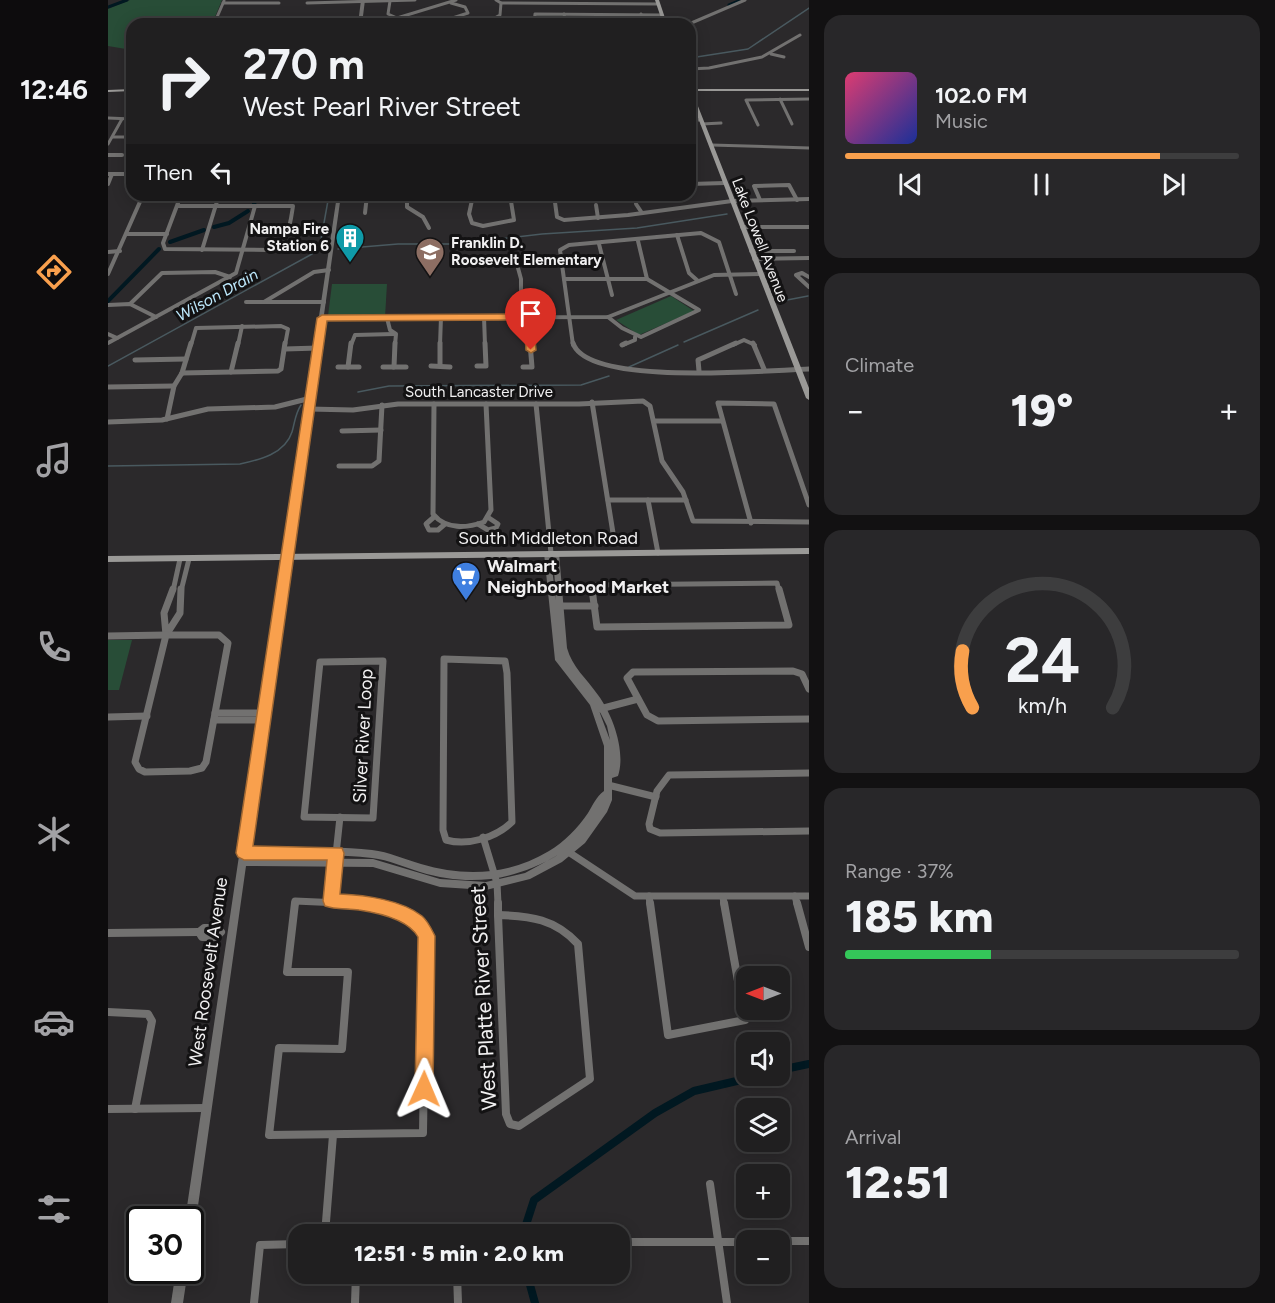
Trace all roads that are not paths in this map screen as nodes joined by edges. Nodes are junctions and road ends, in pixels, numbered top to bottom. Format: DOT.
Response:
graph roads {
  1 [pos="415,0"];
  2 [pos="456,0"];
  3 [pos="496,0"];
  4 [pos="745,0"];
  5 [pos="224,1"];
  6 [pos="251,1"];
  7 [pos="279,1"];
  8 [pos="307,1"];
  9 [pos="335,1"];
  10 [pos="363,1"];
  11 [pos="390,1"];
  12 [pos="657,2"];
  13 [pos="451,3"];
  14 [pos="501,3"];
  15 [pos="585,4"];
  16 [pos="333,10"];
  17 [pos="248,11"];
  18 [pos="276,11"];
  19 [pos="305,11"];
  20 [pos="564,14"];
  21 [pos="587,14"];
  22 [pos="609,14"];
  23 [pos="641,14"];
  24 [pos="662,15"];
  25 [pos="217,18"];
  26 [pos="361,18"];
  27 [pos="454,18"];
  28 [pos="496,18"];
  29 [pos="534,18"];
  30 [pos="565,18"];
  31 [pos="609,18"];
  32 [pos="642,18"];
  33 [pos="663,18"];
  34 [pos="696,21"];
  35 [pos="800,35"];
  36 [pos="771,54"];
  37 [pos="784,57"];
  38 [pos="709,68"];
  39 [pos="696,69"];
  40 [pos="712,72"];
  41 [pos="126,90"];
  42 [pos="752,90"];
  43 [pos="808,90"];
  44 [pos="108,91"];
  45 [pos="696,91"];
  46 [pos="756,99"];
  47 [pos="780,99"];
  48 [pos="808,99"];
  49 [pos="696,107"];
  50 [pos="108,118"];
  51 [pos="122,119"];
  52 [pos="126,119"];
  53 [pos="696,120"];
  54 [pos="701,120"];
  55 [pos="721,123"];
  56 [pos="792,124"];
  57 [pos="758,125"];
  58 [pos="126,136"];
  59 [pos="113,137"];
  60 [pos="108,144"];
  61 [pos="711,145"];
  62 [pos="808,148"];
  63 [pos="108,155"];
  64 [pos="122,155"];
  65 [pos="110,174"];
  66 [pos="126,174"];
  67 [pos="725,183"];
  68 [pos="108,184"];
  69 [pos="696,184"];
  70 [pos="760,200"];
  71 [pos="797,200"];
  72 [pos="808,200"];
  73 [pos="141,201"];
  74 [pos="179,201"];
  75 [pos="217,201"];
  76 [pos="338,201"];
  77 [pos="366,201"];
  78 [pos="407,201"];
  79 [pos="472,201"];
  80 [pos="511,201"];
  81 [pos="555,201"];
  82 [pos="732,201"];
  83 [pos="636,204"];
  84 [pos="596,205"];
  85 [pos="177,206"];
  86 [pos="216,206"];
  87 [pos="255,206"];
  88 [pos="365,213"];
  89 [pos="642,213"];
  90 [pos="598,218"];
  91 [pos="742,227"];
  92 [pos="808,227"];
  93 [pos="429,228"];
  94 [pos="127,234"];
  95 [pos="167,234"];
  96 [pos="677,235"];
  97 [pos="638,241"];
  98 [pos="599,244"];
  99 [pos="202,250"];
  100 [pos="244,250"];
  101 [pos="120,251"];
  102 [pos="751,251"];
  103 [pos="794,251"];
  104 [pos="108,252"];
  105 [pos="515,257"];
  106 [pos="808,258"];
  107 [pos="754,259"];
  108 [pos="329,270"];
  109 [pos="108,274"];
  110 [pos="730,274"];
  111 [pos="760,274"];
  112 [pos="230,277"];
  113 [pos="808,277"];
  114 [pos="564,279"];
  115 [pos="606,279"];
  116 [pos="647,279"];
  117 [pos="698,281"];
  118 [pos="808,284"];
  119 [pos="672,292"];
  120 [pos="736,294"];
  121 [pos="612,295"];
  122 [pos="264,302"];
  123 [pos="324,302"];
  124 [pos="246,303"];
  125 [pos="130,304"];
  126 [pos="108,305"];
  127 [pos="484,317"];
  128 [pos="521,317"];
  129 [pos="528,317"];
  130 [pos="570,317"];
  131 [pos="608,317"];
  132 [pos="156,318"];
  133 [pos="322,318"];
  134 [pos="387,318"];
  135 [pos="441,318"];
  136 [pos="242,326"];
  137 [pos="108,334"];
  138 [pos="394,334"];
  139 [pos="635,337"];
  140 [pos="117,338"];
  141 [pos="108,343"];
  142 [pos="622,345"];
  143 [pos="318,348"];
  144 [pos="285,349"];
  145 [pos="186,359"];
  146 [pos="135,360"];
  147 [pos="430,366"];
  148 [pos="440,366"];
  149 [pos="477,366"];
  150 [pos="486,366"];
  151 [pos="495,366"];
  152 [pos="339,367"];
  153 [pos="348,367"];
  154 [pos="359,367"];
  155 [pos="383,367"];
  156 [pos="394,367"];
  157 [pos="406,367"];
  158 [pos="450,367"];
  159 [pos="523,367"];
  160 [pos="532,367"];
  161 [pos="541,367"];
  162 [pos="764,369"];
  163 [pos="797,369"];
  164 [pos="808,369"];
  165 [pos="699,371"];
  166 [pos="182,372"];
  167 [pos="231,372"];
  168 [pos="174,386"];
  169 [pos="108,387"];
  170 [pos="311,398"];
  171 [pos="808,398"];
  172 [pos="592,402"];
  173 [pos="434,404"];
  174 [pos="486,404"];
  175 [pos="536,404"];
  176 [pos="382,405"];
  177 [pos="309,409"];
  178 [pos="167,419"];
  179 [pos="654,421"];
  180 [pos="722,421"];
  181 [pos="108,422"];
  182 [pos="381,430"];
  183 [pos="342,431"];
  184 [pos="339,466"];
  185 [pos="800,482"];
  186 [pos="808,482"];
  187 [pos="608,500"];
  188 [pos="648,500"];
  189 [pos="686,500"];
  190 [pos="808,505"];
  191 [pos="434,517"];
  192 [pos="489,518"];
  193 [pos="808,522"];
  194 [pos="752,523"];
  195 [pos="445,524"];
  196 [pos="478,524"];
  197 [pos="613,533"];
  198 [pos="808,551"];
  199 [pos="551,553"];
  200 [pos="658,553"];
  201 [pos="287,555"];
  202 [pos="108,558"];
  203 [pos="184,559"];
  204 [pos="556,606"];
  205 [pos="594,606"];
  206 [pos="166,635"];
  207 [pos="108,636"];
  208 [pos="808,689"];
  209 [pos="638,699"];
  210 [pos="599,709"];
  211 [pos="147,716"];
  212 [pos="214,716"];
  213 [pos="263,716"];
  214 [pos="108,717"];
  215 [pos="808,719"];
  216 [pos="808,773"];
  217 [pos="608,785"];
  218 [pos="656,797"];
  219 [pos="339,817"];
  220 [pos="808,831"];
  221 [pos="483,837"];
  222 [pos="565,849"];
  223 [pos="243,857"];
  224 [pos="336,857"];
  225 [pos="496,880"];
  226 [pos="649,896"];
  227 [pos="795,896"];
  228 [pos="808,896"];
  229 [pos="723,897"];
  230 [pos="331,901"];
  231 [pos="498,915"];
  232 [pos="233,932"];
  233 [pos="108,933"];
  234 [pos="808,947"];
  235 [pos="108,1012"];
  236 [pos="206,1108"];
  237 [pos="108,1109"];
  238 [pos="135,1109"];
  239 [pos="333,1135"];
  240 [pos="710,1184"];
  241 [pos="191,1206"];
  242 [pos="326,1224"];
  243 [pos="790,1241"];
  244 [pos="808,1241"];
  245 [pos="630,1242"];
  246 [pos="720,1242"];
  247 [pos="736,1242"];
  248 [pos="288,1244"];
  249 [pos="180,1284"];
  250 [pos="356,1284"];
  251 [pos="457,1284"];
  252 [pos="177,1303"];
  253 [pos="254,1303"];
  254 [pos="355,1303"];
  255 [pos="458,1303"];
  256 [pos="728,1303"];
  1 -- 11 [label="street"];
  2 -- 13 [label="street"];
  3 -- 14 [label="street"];
  4 -- 34 [label="street"];
  5 -- 6 [label="street"];
  5 -- 25 [label="street"];
  6 -- 7 [label="street"];
  6 -- 17 [label="street"];
  7 -- 18 [label="street"];
  8 -- 9 [label="street"];
  8 -- 19 [label="street"];
  9 -- 10 [label="street"];
  9 -- 16 [label="street"];
  10 -- 11 [label="street"];
  10 -- 26 [label="street"];
  11 -- 13 [label="street"];
  12 -- 15 [label="street"];
  12 -- 24 [label="main road"];
  13 -- 27 [label="street"];
  14 -- 15 [label="street"];
  14 -- 28 [label="street"];
  15 -- 21 [label="street"];
  20 -- 21 [label="street"];
  20 -- 29 [label="street"];
  20 -- 30 [label="street"];
  21 -- 22 [label="street"];
  22 -- 23 [label="street"];
  22 -- 31 [label="street"];
  23 -- 24 [label="street"];
  23 -- 32 [label="street"];
  24 -- 33 [label="main road"];
  35 -- 36 [label="street"];
  36 -- 37 [label="street"];
  36 -- 38 [label="street"];
  38 -- 39 [label="street"];
  38 -- 40 [label="street"];
  41 -- 44 [label="main road"];
  42 -- 43 [label="main road"];
  42 -- 45 [label="main road"];
  42 -- 46 [label="street"];
  46 -- 47 [label="street"];
  46 -- 57 [label="street"];
  47 -- 48 [label="street"];
  47 -- 56 [label="street"];
  49 -- 54 [label="main road, Lake Lowell Avenue"];
  50 -- 51 [label="street"];
  51 -- 52 [label="street"];
  51 -- 59 [label="street"];
  53 -- 54 [label="street"];
  54 -- 55 [label="street"];
  54 -- 61 [label="main road, Lake Lowell Avenue"];
  58 -- 59 [label="street"];
  59 -- 60 [label="street"];
  61 -- 62 [label="street"];
  61 -- 67 [label="main road, Lake Lowell Avenue"];
  63 -- 64 [label="street"];
  65 -- 66 [label="street"];
  65 -- 68 [label="street"];
  67 -- 69 [label="street"];
  67 -- 82 [label="main road, Lake Lowell Avenue"];
  70 -- 71 [label="street"];
  70 -- 71 [label="street"];
  70 -- 82 [label="street"];
  71 -- 72 [label="street"];
  73 -- 94 [label="street"];
  74 -- 85 [label="street"];
  75 -- 86 [label="street"];
  76 -- 108 [label="street, West Roosevelt Avenue"];
  77 -- 88 [label="street"];
  78 -- 93 [label="street"];
  79 -- 80 [label="street"];
  81 -- 90 [label="street"];
  82 -- 89 [label="street"];
  82 -- 91 [label="main road, Lake Lowell Avenue"];
  83 -- 89 [label="street"];
  84 -- 90 [label="street"];
  85 -- 86 [label="street"];
  85 -- 95 [label="street"];
  86 -- 87 [label="street"];
  86 -- 99 [label="street"];
  87 -- 100 [label="street"];
  87 -- 100 [label="street"];
  89 -- 90 [label="street"];
  91 -- 92 [label="street"];
  91 -- 102 [label="main road, Lake Lowell Avenue"];
  94 -- 95 [label="street"];
  94 -- 101 [label="street"];
  95 -- 99 [label="street"];
  96 -- 97 [label="street"];
  96 -- 110 [label="street"];
  96 -- 117 [label="street"];
  97 -- 98 [label="street"];
  97 -- 116 [label="street"];
  98 -- 114 [label="street"];
  98 -- 115 [label="street"];
  99 -- 100 [label="street"];
  100 -- 112 [label="street"];
  101 -- 104 [label="street"];
  101 -- 109 [label="street"];
  102 -- 103 [label="street"];
  102 -- 107 [label="main road, Lake Lowell Avenue"];
  105 -- 128 [label="street"];
  106 -- 107 [label="street"];
  107 -- 111 [label="main road, Lake Lowell Avenue"];
  108 -- 122 [label="street"];
  108 -- 123 [label="street, West Roosevelt Avenue"];
  110 -- 111 [label="street"];
  110 -- 117 [label="street"];
  110 -- 120 [label="street"];
  111 -- 163 [label="main road, Lake Lowell Avenue"];
  112 -- 125 [label="street"];
  112 -- 132 [label="street"];
  113 -- 118 [label="street"];
  114 -- 115 [label="street"];
  114 -- 130 [label="street"];
  115 -- 116 [label="street"];
  115 -- 121 [label="street"];
  116 -- 119 [label="street"];
  117 -- 119 [label="street"];
  119 -- 131 [label="street"];
  119 -- 139 [label="street"];
  122 -- 123 [label="street"];
  122 -- 124 [label="street"];
  123 -- 133 [label="street, West Roosevelt Avenue"];
  125 -- 126 [label="street"];
  125 -- 132 [label="street"];
  127 -- 128 [label="street"];
  127 -- 135 [label="street"];
  127 -- 150 [label="street"];
  128 -- 129 [label="street"];
  129 -- 130 [label="street"];
  129 -- 160 [label="street"];
  130 -- 131 [label="street"];
  130 -- 165 [label="street"];
  131 -- 139 [label="street"];
  132 -- 140 [label="street"];
  133 -- 134 [label="street"];
  133 -- 143 [label="street, West Roosevelt Avenue"];
  134 -- 135 [label="street"];
  134 -- 138 [label="street"];
  135 -- 148 [label="street"];
  136 -- 144 [label="street"];
  136 -- 145 [label="street"];
  136 -- 167 [label="street"];
  137 -- 140 [label="street"];
  138 -- 153 [label="street"];
  138 -- 156 [label="street"];
  139 -- 142 [label="street"];
  140 -- 141 [label="street"];
  143 -- 144 [label="street"];
  143 -- 170 [label="street, West Roosevelt Avenue"];
  144 -- 167 [label="street"];
  145 -- 146 [label="street"];
  145 -- 166 [label="street"];
  147 -- 148 [label="street"];
  148 -- 158 [label="street"];
  149 -- 150 [label="street"];
  150 -- 151 [label="street"];
  152 -- 153 [label="street"];
  153 -- 154 [label="street"];
  155 -- 156 [label="street"];
  156 -- 157 [label="street"];
  159 -- 160 [label="street"];
  160 -- 161 [label="street"];
  162 -- 163 [label="street"];
  162 -- 165 [label="street"];
  162 -- 165 [label="street"];
  163 -- 164 [label="street"];
  163 -- 171 [label="main road, Lake Lowell Avenue"];
  166 -- 167 [label="street"];
  166 -- 168 [label="street"];
  168 -- 169 [label="street"];
  168 -- 178 [label="street"];
  170 -- 177 [label="street, West Roosevelt Avenue"];
  170 -- 178 [label="street"];
  172 -- 175 [label="street, South Lancaster Drive"];
  172 -- 179 [label="street, South Lancaster Drive"];
  172 -- 187 [label="street"];
  173 -- 174 [label="street, South Lancaster Drive"];
  173 -- 176 [label="street, South Lancaster Drive"];
  173 -- 191 [label="street"];
  174 -- 175 [label="street, South Lancaster Drive"];
  174 -- 192 [label="street"];
  175 -- 199 [label="street"];
  176 -- 177 [label="street, South Lancaster Drive"];
  176 -- 182 [label="street"];
  177 -- 201 [label="street, West Roosevelt Avenue"];
  178 -- 181 [label="street"];
  179 -- 180 [label="street"];
  179 -- 189 [label="street"];
  180 -- 185 [label="street"];
  180 -- 194 [label="street"];
  182 -- 183 [label="street"];
  182 -- 184 [label="street"];
  185 -- 186 [label="street"];
  185 -- 190 [label="street"];
  187 -- 188 [label="street"];
  187 -- 197 [label="street"];
  188 -- 189 [label="street"];
  188 -- 200 [label="street"];
  189 -- 194 [label="street"];
  191 -- 195 [label="street"];
  191 -- 195 [label="street"];
  192 -- 196 [label="street"];
  192 -- 196 [label="street"];
  193 -- 194 [label="street"];
  195 -- 196 [label="street"];
  198 -- 200 [label="main road, South Middleton Road"];
  199 -- 200 [label="main road, South Middleton Road"];
  199 -- 201 [label="main road, South Middleton Road"];
  199 -- 204 [label="street"];
  201 -- 203 [label="main road, South Middleton Road"];
  201 -- 213 [label="street, West Roosevelt Avenue"];
  202 -- 203 [label="main road, South Middleton Road"];
  203 -- 206 [label="street"];
  203 -- 206 [label="street"];
  204 -- 205 [label="street"];
  204 -- 210 [label="street"];
  205 -- 205 [label="street"];
  206 -- 207 [label="street"];
  206 -- 211 [label="street"];
  206 -- 212 [label="street"];
  208 -- 209 [label="street"];
  209 -- 210 [label="street"];
  209 -- 215 [label="street"];
  210 -- 217 [label="street"];
  211 -- 212 [label="street"];
  211 -- 214 [label="street"];
  212 -- 213 [label="street"];
  213 -- 223 [label="street, West Roosevelt Avenue"];
  216 -- 218 [label="street"];
  217 -- 218 [label="street"];
  217 -- 222 [label="street"];
  218 -- 220 [label="street"];
  219 -- 219 [label="street, Silver River Loop"];
  219 -- 224 [label="street"];
  221 -- 221 [label="street"];
  221 -- 225 [label="street, West Platte River Street"];
  222 -- 225 [label="street"];
  222 -- 226 [label="street"];
  223 -- 224 [label="street"];
  223 -- 232 [label="street, West Roosevelt Avenue"];
  224 -- 225 [label="street"];
  224 -- 230 [label="street"];
  225 -- 231 [label="street, West Platte River Street"];
  226 -- 229 [label="street"];
  226 -- 229 [label="street"];
  227 -- 228 [label="street"];
  227 -- 229 [label="street"];
  227 -- 234 [label="street"];
  230 -- 239 [label="street"];
  230 -- 239 [label="street"];
  231 -- 231 [label="street, West Platte River Street"];
  232 -- 233 [label="street"];
  232 -- 236 [label="street, West Roosevelt Avenue"];
  235 -- 238 [label="street"];
  236 -- 238 [label="street"];
  236 -- 241 [label="street, West Roosevelt Avenue"];
  237 -- 238 [label="street"];
  239 -- 242 [label="street"];
  240 -- 246 [label="street"];
  243 -- 244 [label="street"];
  245 -- 246 [label="street"];
  246 -- 247 [label="street"];
  246 -- 256 [label="street"];
  248 -- 253 [label="street"];
  249 -- 252 [label="street"];
  250 -- 254 [label="street"];
  251 -- 255 [label="street"];
}
